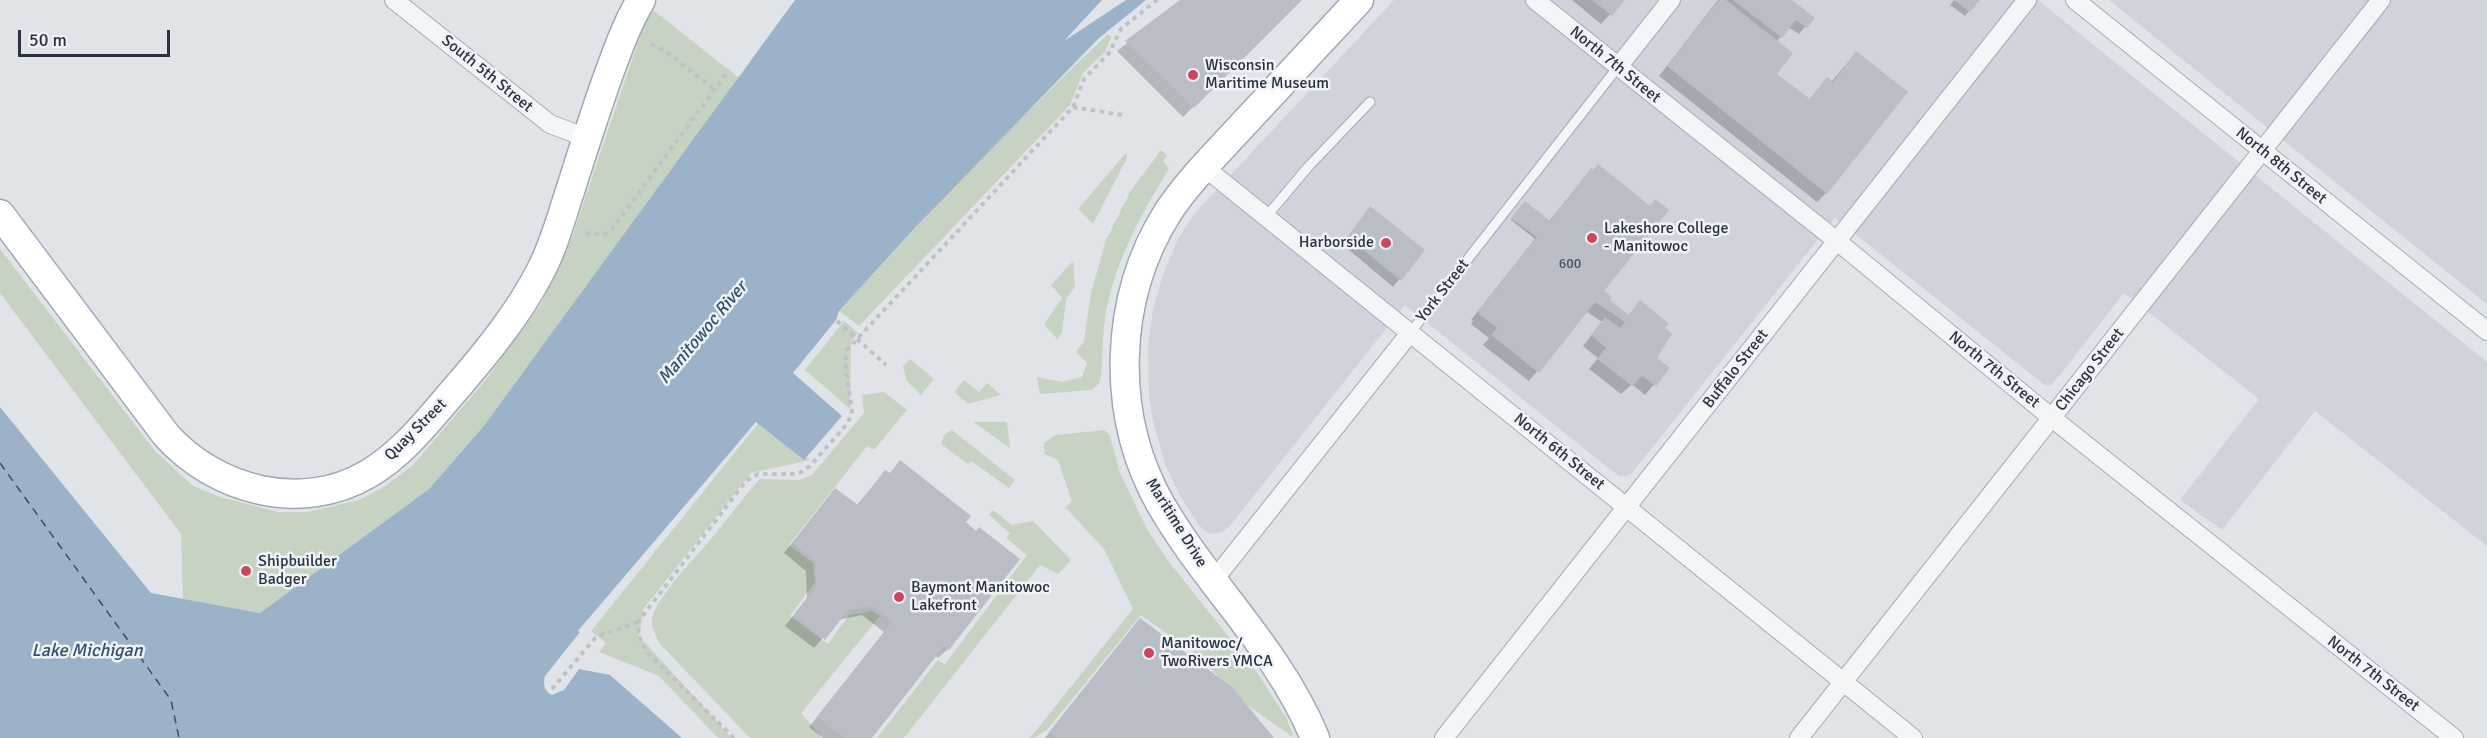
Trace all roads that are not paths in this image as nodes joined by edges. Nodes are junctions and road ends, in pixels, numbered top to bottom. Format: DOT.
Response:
graph roads {
  1 [pos="394,0"];
  2 [pos="641,0"];
  3 [pos="1359,0"];
  4 [pos="1535,0"];
  5 [pos="1671,0"];
  6 [pos="2027,0"];
  7 [pos="2075,0"];
  8 [pos="2381,0"];
  9 [pos="1618,67"];
  10 [pos="1370,102"];
  11 [pos="587,138"];
  12 [pos="2262,151"];
  13 [pos="1204,167"];
  14 [pos="0,214"];
  15 [pos="1266,217"];
  16 [pos="1837,241"];
  17 [pos="2487,331"];
  18 [pos="1410,333"];
  19 [pos="2052,418"];
  20 [pos="1627,507"];
  21 [pos="1213,580"];
  22 [pos="1843,682"];
  23 [pos="1316,738"];
  24 [pos="1444,738"];
  25 [pos="1799,738"];
  26 [pos="1913,738"];
  27 [pos="2454,738"];
  1 -- 11 [label="street, South 5th Street"];
  2 -- 11 [label="main road, Quay Street"];
  3 -- 13 [label="main road, Maritime Drive"];
  4 -- 9 [label="street, North 7th Street"];
  5 -- 9 [label="street, York Street"];
  6 -- 16 [label="street, Buffalo Street"];
  7 -- 12 [label="street, North 8th Street"];
  8 -- 12 [label="street, Chicago Street"];
  9 -- 16 [label="street, North 7th Street"];
  9 -- 18 [label="lane, York Street"];
  10 -- 15 [label="lane"];
  11 -- 14 [label="main road, Quay Street"];
  12 -- 17 [label="street, North 8th Street"];
  12 -- 19 [label="street, Chicago Street"];
  13 -- 15 [label="street, North 6th Street"];
  13 -- 21 [label="main road, Maritime Drive"];
  15 -- 18 [label="street, North 6th Street"];
  16 -- 19 [label="street, North 7th Street"];
  16 -- 20 [label="street, Buffalo Street"];
  18 -- 20 [label="street, North 6th Street"];
  18 -- 21 [label="street, York Street"];
  19 -- 22 [label="street, Chicago Street"];
  19 -- 27 [label="street, North 7th Street"];
  20 -- 22 [label="street, North 6th Street"];
  20 -- 24 [label="street, Buffalo Street"];
  21 -- 23 [label="main road, Maritime Drive"];
  22 -- 25 [label="street, Chicago Street"];
  22 -- 26 [label="street, North 6th Street"];
}
